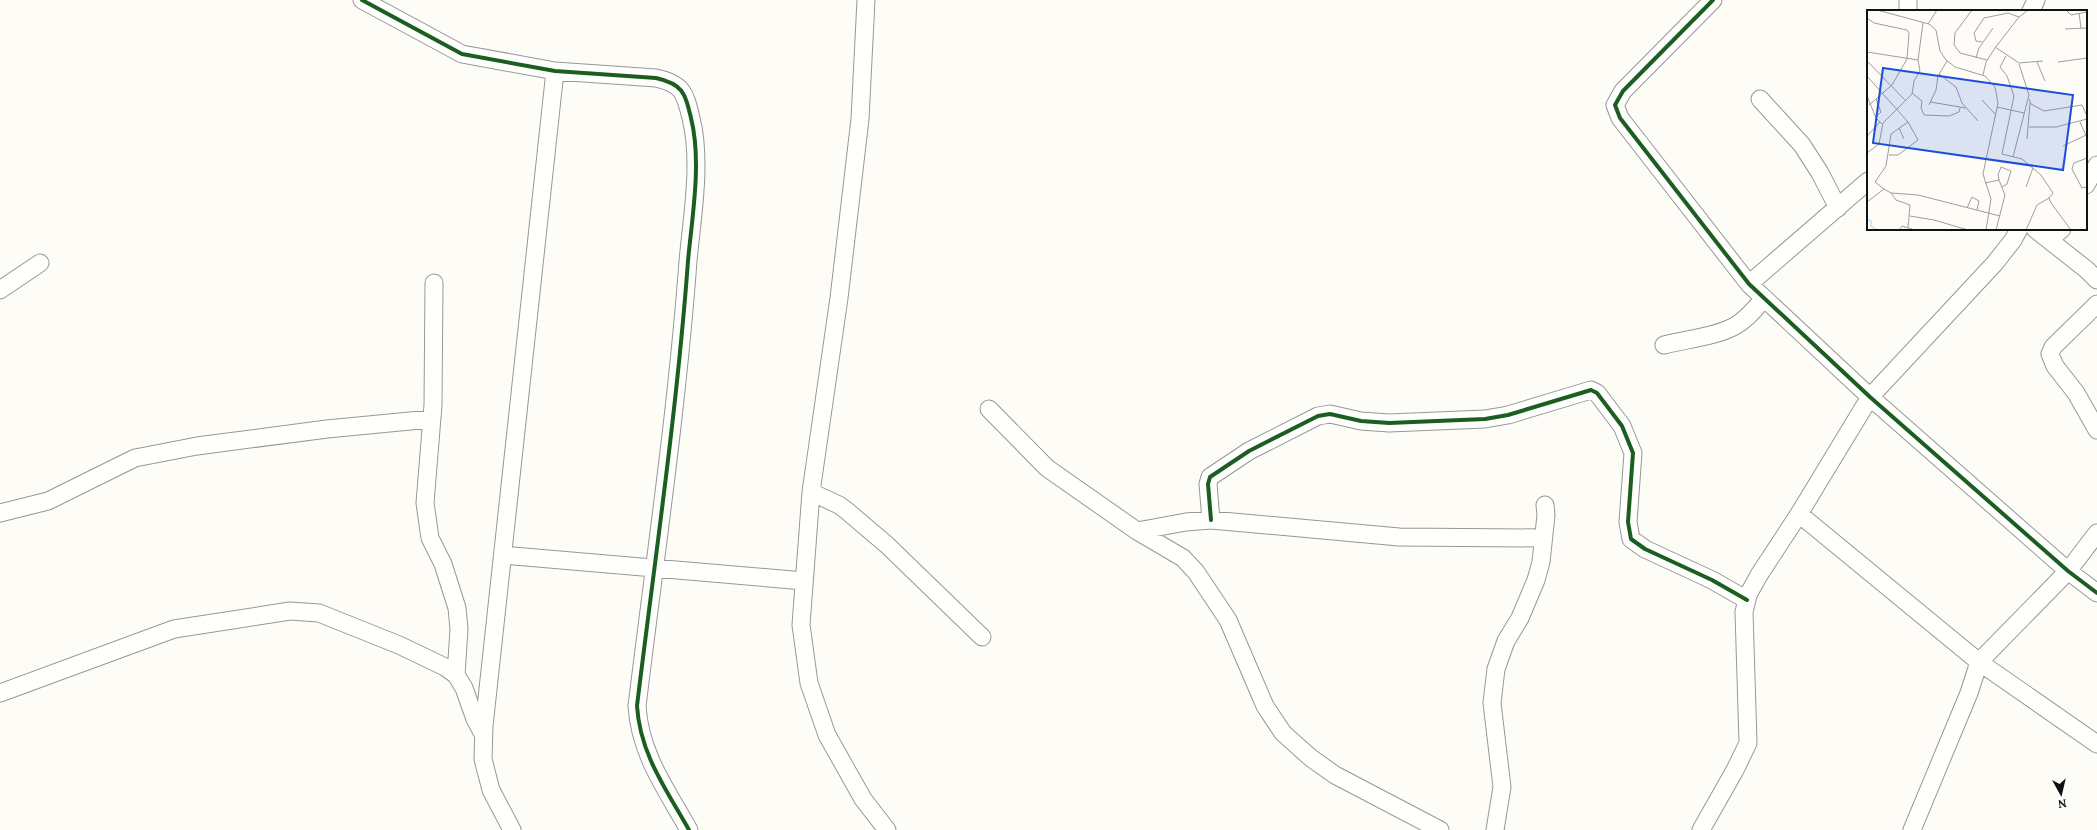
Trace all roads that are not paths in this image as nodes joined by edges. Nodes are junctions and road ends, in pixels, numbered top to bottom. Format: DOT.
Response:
graph roads {
  1 [pos="362,0"];
  2 [pos="866,0"];
  3 [pos="1713,0"];
  4 [pos="2036,0"];
  5 [pos="2031,10"];
  6 [pos="555,71"];
  7 [pos="1760,98"];
  8 [pos="2097,165"];
  9 [pos="1867,182"];
  10 [pos="2087,183"];
  11 [pos="1838,208"];
  12 [pos="2019,230"];
  13 [pos="2036,230"];
  14 [pos="2061,230"];
  15 [pos="2049,240"];
  16 [pos="40,263"];
  17 [pos="2097,280"];
  18 [pos="434,283"];
  19 [pos="1749,284"];
  20 [pos="0,290"];
  21 [pos="1764,298"];
  22 [pos="2097,304"];
  23 [pos="1664,345"];
  24 [pos="1870,397"];
  25 [pos="989,409"];
  26 [pos="431,419"];
  27 [pos="2097,430"];
  28 [pos="810,492"];
  29 [pos="1545,505"];
  30 [pos="0,513"];
  31 [pos="1799,514"];
  32 [pos="1211,520"];
  33 [pos="1137,531"];
  34 [pos="2097,533"];
  35 [pos="1542,538"];
  36 [pos="503,556"];
  37 [pos="654,569"];
  38 [pos="2068,571"];
  39 [pos="804,581"];
  40 [pos="2097,593"];
  41 [pos="1747,600"];
  42 [pos="982,637"];
  43 [pos="1979,662"];
  44 [pos="456,675"];
  45 [pos="0,693"];
  46 [pos="483,734"];
  47 [pos="2097,744"];
  48 [pos="512,830"];
  49 [pos="688,830"];
  50 [pos="887,830"];
  51 [pos="1440,830"];
  52 [pos="1495,830"];
  53 [pos="1701,830"];
  54 [pos="1912,830"];
  1 -- 6 [label="street"];
  2 -- 28 [label="street"];
  3 -- 19 [label="street"];
  4 -- 5 [label="street"];
  6 -- 36 [label="street"];
  6 -- 37 [label="street"];
  7 -- 11 [label="street"];
  8 -- 10 [label="street"];
  9 -- 11 [label="street"];
  11 -- 19 [label="street"];
  12 -- 24 [label="street"];
  13 -- 15 [label="street"];
  14 -- 15 [label="street"];
  15 -- 17 [label="street"];
  16 -- 20 [label="street"];
  18 -- 26 [label="street"];
  19 -- 21 [label="street"];
  21 -- 23 [label="street"];
  21 -- 24 [label="street"];
  22 -- 27 [label="street"];
  24 -- 31 [label="street"];
  24 -- 38 [label="street"];
  25 -- 33 [label="street"];
  26 -- 30 [label="street"];
  26 -- 44 [label="street"];
  28 -- 39 [label="street"];
  28 -- 42 [label="street"];
  29 -- 35 [label="street"];
  31 -- 41 [label="street"];
  31 -- 43 [label="street"];
  32 -- 33 [label="street"];
  32 -- 35 [label="street"];
  32 -- 41 [label="street"];
  33 -- 51 [label="street"];
  34 -- 38 [label="street"];
  35 -- 52 [label="street"];
  36 -- 37 [label="street"];
  36 -- 46 [label="street"];
  37 -- 39 [label="street"];
  37 -- 49 [label="street"];
  38 -- 40 [label="street"];
  38 -- 43 [label="street"];
  39 -- 50 [label="street"];
  41 -- 53 [label="street"];
  43 -- 47 [label="street"];
  43 -- 54 [label="street"];
  44 -- 45 [label="street"];
  44 -- 46 [label="street"];
  46 -- 48 [label="street"];
}
